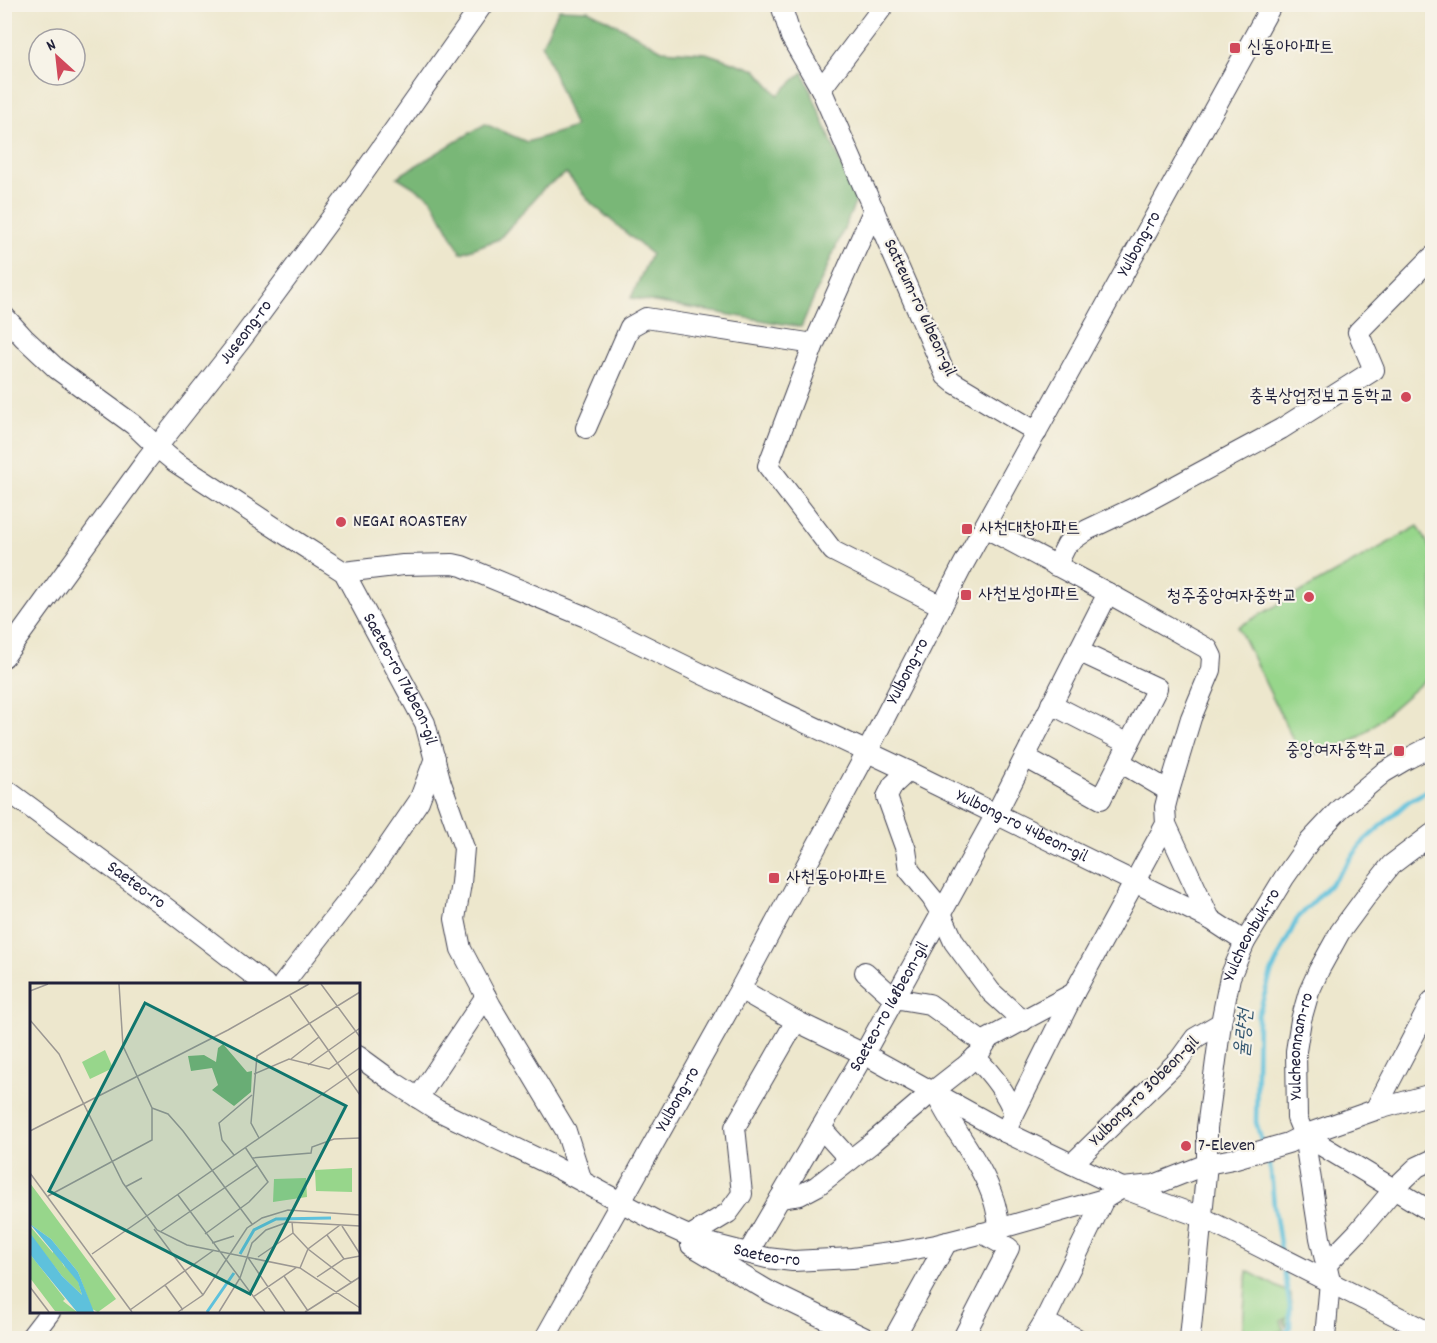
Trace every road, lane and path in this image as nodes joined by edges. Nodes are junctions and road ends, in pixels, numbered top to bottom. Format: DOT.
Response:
graph roads {
  1 [pos="483,4"];
  2 [pos="782,4"];
  3 [pos="885,4"];
  4 [pos="1272,4"];
  5 [pos="821,88"];
  6 [pos="874,209"];
  7 [pos="1432,257"];
  8 [pos="4,316"];
  9 [pos="814,344"];
  10 [pos="586,428"];
  11 [pos="1037,432"];
  12 [pos="158,448"];
  13 [pos="984,528"];
  14 [pos="1056,566"];
  15 [pos="344,572"];
  16 [pos="1108,593"];
  17 [pos="942,606"];
  18 [pos="1078,651"];
  19 [pos="4,657"];
  20 [pos="1052,704"];
  21 [pos="1129,744"];
  22 [pos="1432,746"];
  23 [pos="867,752"];
  24 [pos="1025,757"];
  25 [pos="435,758"];
  26 [pos="1120,762"];
  27 [pos="909,771"];
  28 [pos="4,788"];
  29 [pos="1169,791"];
  30 [pos="996,814"];
  31 [pos="1166,824"];
  32 [pos="1432,834"];
  33 [pos="1135,882"];
  34 [pos="941,913"];
  35 [pos="1210,919"];
  36 [pos="1245,942"];
  37 [pos="865,972"];
  38 [pos="264,983"];
  39 [pos="284,983"];
  40 [pos="740,989"];
  41 [pos="1074,993"];
  42 [pos="486,996"];
  43 [pos="894,998"];
  44 [pos="1432,1001"];
  45 [pos="796,1021"];
  46 [pos="1023,1021"];
  47 [pos="1221,1023"];
  48 [pos="980,1051"];
  49 [pos="864,1054"];
  50 [pos="360,1057"];
  51 [pos="934,1093"];
  52 [pos="1432,1094"];
  53 [pos="418,1098"];
  54 [pos="1375,1110"];
  55 [pos="1014,1113"];
  56 [pos="821,1128"];
  57 [pos="1005,1132"];
  58 [pos="1296,1139"];
  59 [pos="850,1160"];
  60 [pos="1432,1160"];
  61 [pos="1072,1164"];
  62 [pos="1207,1164"];
  63 [pos="582,1181"];
  64 [pos="1122,1188"];
  65 [pos="1394,1189"];
  66 [pos="780,1198"];
  67 [pos="1104,1199"];
  68 [pos="621,1202"];
  69 [pos="1432,1212"];
  70 [pos="643,1214"];
  71 [pos="1201,1217"];
  72 [pos="991,1231"];
  73 [pos="690,1236"];
  74 [pos="946,1242"];
  75 [pos="748,1253"];
  76 [pos="785,1260"];
  77 [pos="1328,1273"];
  78 [pos="770,1292"];
  79 [pos="49,1313"];
  80 [pos="1039,1330"];
  81 [pos="1432,1334"];
  82 [pos="30,1338"];
  83 [pos="545,1338"];
  84 [pos="865,1338"];
  85 [pos="894,1338"];
  86 [pos="963,1338"];
  87 [pos="1076,1338"];
  88 [pos="1190,1338"];
  89 [pos="1325,1338"];
  1 -- 12 [label="street, Juseong-ro"];
  2 -- 5 [label="street, Satteum-ro 61beon-gil"];
  3 -- 5 [label="street"];
  4 -- 11 [label="street, Yulbong-ro"];
  5 -- 6 [label="street, Satteum-ro 61beon-gil"];
  6 -- 9 [label="street, Satteum-ro 61beon-gil"];
  6 -- 11 [label="street, Satteum-ro 61beon-gil"];
  7 -- 14 [label="street"];
  8 -- 12 [label="street, Saeteo-ro 176beon-gil"];
  9 -- 10 [label="street"];
  9 -- 17 [label="street, Satteum-ro 61beon-gil"];
  11 -- 13 [label="street, Yulbong-ro"];
  12 -- 15 [label="street, Saeteo-ro 176beon-gil"];
  12 -- 19 [label="street, Juseong-ro"];
  13 -- 14 [label="street"];
  13 -- 17 [label="street, Yulbong-ro"];
  14 -- 16 [label="street"];
  15 -- 23 [label="street, Yulbong-ro 44beon-gil"];
  15 -- 25 [label="street, Saeteo-ro 176beon-gil"];
  16 -- 18 [label="street, Saeteo-ro 168beon-gil"];
  16 -- 29 [label="street"];
  17 -- 23 [label="street, Yulbong-ro"];
  18 -- 20 [label="street, Saeteo-ro 168beon-gil"];
  18 -- 21 [label="street"];
  20 -- 21 [label="street"];
  20 -- 24 [label="street, Saeteo-ro 168beon-gil"];
  21 -- 26 [label="street"];
  22 -- 36 [label="street, Yulcheonbuk-ro"];
  23 -- 27 [label="street, Yulbong-ro 44beon-gil"];
  23 -- 40 [label="street, Yulbong-ro"];
  24 -- 26 [label="street"];
  24 -- 30 [label="street, Saeteo-ro 168beon-gil"];
  25 -- 39 [label="street"];
  25 -- 42 [label="street, Saeteo-ro 176beon-gil"];
  26 -- 29 [label="street"];
  27 -- 30 [label="street, Yulbong-ro 44beon-gil"];
  27 -- 34 [label="street"];
  28 -- 38 [label="street, Saeteo-ro"];
  29 -- 31 [label="street"];
  30 -- 33 [label="street, Yulbong-ro 44beon-gil"];
  30 -- 34 [label="street, Saeteo-ro 168beon-gil"];
  31 -- 33 [label="street"];
  31 -- 35 [label="street"];
  32 -- 58 [label="street, Yulcheonnam-ro"];
  33 -- 35 [label="street, Yulbong-ro 44beon-gil"];
  33 -- 41 [label="street"];
  34 -- 43 [label="street, Saeteo-ro 168beon-gil"];
  34 -- 46 [label="street"];
  35 -- 36 [label="street, Yulbong-ro 44beon-gil"];
  36 -- 47 [label="street, Yulcheonbuk-ro"];
  37 -- 43 [label="street"];
  40 -- 45 [label="street, Yulbong-ro 30beon-gil"];
  40 -- 68 [label="street, Yulbong-ro"];
  41 -- 46 [label="street"];
  41 -- 55 [label="street"];
  42 -- 53 [label="street"];
  42 -- 63 [label="street, Saeteo-ro 176beon-gil"];
  43 -- 48 [label="street"];
  43 -- 49 [label="street, Saeteo-ro 168beon-gil"];
  44 -- 54 [label="street"];
  45 -- 49 [label="street, Yulbong-ro 30beon-gil"];
  45 -- 73 [label="street"];
  46 -- 48 [label="street"];
  47 -- 61 [label="street, Yulbong-ro 30beon-gil"];
  47 -- 62 [label="street, Yulcheonbuk-ro"];
  48 -- 51 [label="street"];
  48 -- 55 [label="street"];
  49 -- 51 [label="street, Yulbong-ro 30beon-gil"];
  49 -- 56 [label="street, Saeteo-ro 168beon-gil"];
  50 -- 53 [label="street, Saeteo-ro"];
  51 -- 57 [label="street, Yulbong-ro 30beon-gil"];
  51 -- 59 [label="street"];
  51 -- 72 [label="street"];
  52 -- 54 [label="street, Saeteo-ro"];
  53 -- 63 [label="street, Saeteo-ro"];
  54 -- 58 [label="street, Saeteo-ro"];
  55 -- 57 [label="street"];
  56 -- 59 [label="street"];
  56 -- 66 [label="street, Saeteo-ro 168beon-gil"];
  57 -- 61 [label="street, Yulbong-ro 30beon-gil"];
  58 -- 62 [label="street, Saeteo-ro"];
  58 -- 65 [label="street"];
  58 -- 77 [label="street, Yulcheonnam-ro"];
  59 -- 66 [label="street"];
  60 -- 65 [label="street"];
  61 -- 64 [label="street, Yulbong-ro 30beon-gil"];
  62 -- 64 [label="street, Saeteo-ro"];
  62 -- 71 [label="street, Yulcheonbuk-ro"];
  63 -- 68 [label="street, Saeteo-ro"];
  64 -- 67 [label="street, Saeteo-ro"];
  64 -- 71 [label="street, Yulbong-ro 30beon-gil"];
  65 -- 69 [label="street"];
  65 -- 77 [label="street"];
  66 -- 75 [label="street, Saeteo-ro 168beon-gil"];
  67 -- 72 [label="street, Saeteo-ro"];
  67 -- 80 [label="street"];
  68 -- 70 [label="street, Saeteo-ro"];
  68 -- 83 [label="street, Yulbong-ro"];
  70 -- 73 [label="street, Saeteo-ro"];
  70 -- 78 [label="street"];
  71 -- 77 [label="street, Yulbong-ro 30beon-gil"];
  71 -- 88 [label="street, Yulcheonbuk-ro"];
  72 -- 74 [label="street, Saeteo-ro"];
  72 -- 86 [label="street"];
  73 -- 75 [label="street, Saeteo-ro"];
  74 -- 76 [label="street, Saeteo-ro"];
  74 -- 85 [label="street"];
  75 -- 76 [label="street, Saeteo-ro"];
  76 -- 78 [label="street"];
  77 -- 81 [label="street, Yulbong-ro 30beon-gil"];
  77 -- 89 [label="street, Yulcheonnam-ro"];
  78 -- 84 [label="street"];
  79 -- 82 [label="street"];
  80 -- 87 [label="street"];
}
